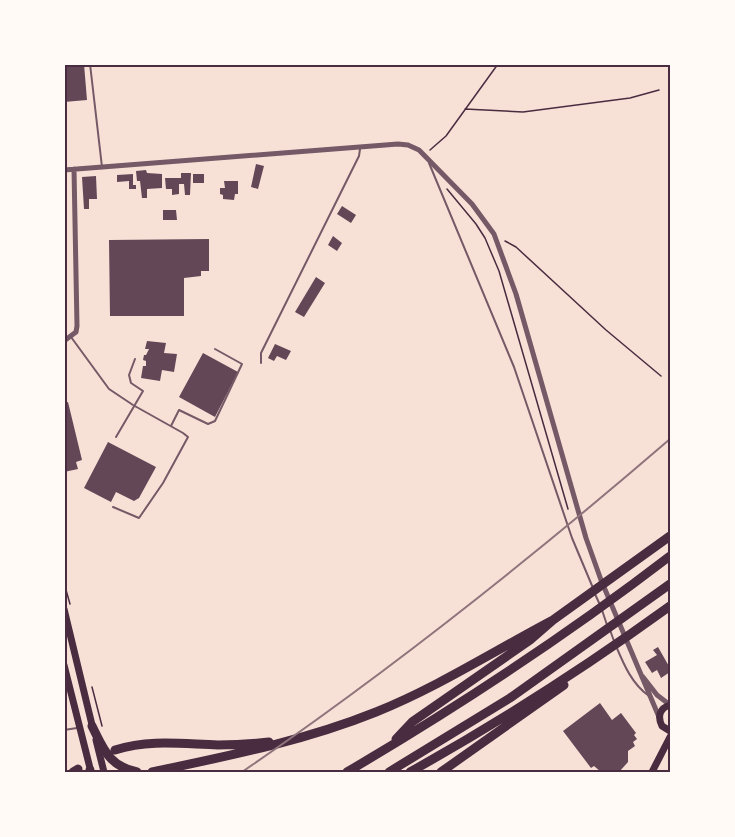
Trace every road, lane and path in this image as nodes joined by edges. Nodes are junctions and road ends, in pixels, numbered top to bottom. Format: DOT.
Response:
graph roads {
  1 [pos="90,64"];
  2 [pos="498,64"];
  3 [pos="659,90"];
  4 [pos="465,109"];
  5 [pos="360,146"];
  6 [pos="425,155"];
  7 [pos="102,167"];
  8 [pos="74,169"];
  9 [pos="64,170"];
  10 [pos="439,184"];
  11 [pos="494,234"];
  12 [pos="71,337"];
  13 [pos="64,341"];
  14 [pos="215,349"];
  15 [pos="135,359"];
  16 [pos="261,363"];
  17 [pos="661,376"];
  18 [pos="134,405"];
  19 [pos="171,426"];
  20 [pos="116,437"];
  21 [pos="113,507"];
  22 [pos="570,517"];
  23 [pos="670,536"];
  24 [pos="670,556"];
  25 [pos="670,584"];
  26 [pos="670,606"];
  27 [pos="64,609"];
  28 [pos="554,620"];
  29 [pos="602,655"];
  30 [pos="64,665"];
  31 [pos="640,673"];
  32 [pos="649,697"];
  33 [pos="670,705"];
  34 [pos="659,717"];
  35 [pos="93,726"];
  36 [pos="80,727"];
  37 [pos="64,730"];
  38 [pos="667,730"];
  39 [pos="670,737"];
  40 [pos="292,740"];
  41 [pos="664,748"];
  42 [pos="387,749"];
  43 [pos="115,750"];
  44 [pos="90,772"];
  45 [pos="104,772"];
  46 [pos="137,772"];
  47 [pos="152,772"];
  48 [pos="347,772"];
  49 [pos="388,772"];
  50 [pos="410,772"];
  51 [pos="441,772"];
  52 [pos="652,772"];
  1 -- 7 [label="lane"];
  2 -- 4 [label="path"];
  3 -- 4 [label="path"];
  4 -- 6 [label="path"];
  5 -- 6 [label="street"];
  5 -- 7 [label="street"];
  5 -- 16 [label="lane"];
  6 -- 10 [label="lane"];
  6 -- 11 [label="street"];
  7 -- 8 [label="street"];
  8 -- 9 [label="street"];
  8 -- 12 [label="street"];
  10 -- 22 [label="path"];
  10 -- 32 [label="lane"];
  11 -- 17 [label="path"];
  11 -- 31 [label="street"];
  12 -- 13 [label="street"];
  12 -- 18 [label="lane"];
  14 -- 19 [label="lane"];
  15 -- 18 [label="lane"];
  18 -- 19 [label="lane"];
  18 -- 20 [label="lane"];
  19 -- 21 [label="lane"];
  23 -- 28 [label="highway"];
  24 -- 42 [label="highway"];
  25 -- 49 [label="highway"];
  26 -- 29 [label="highway"];
  27 -- 35 [label="main road"];
  28 -- 40 [label="highway"];
  28 -- 42 [label="highway"];
  29 -- 50 [label="highway"];
  29 -- 51 [label="highway"];
  30 -- 36 [label="main road"];
  31 -- 32 [label="street"];
  31 -- 33 [label="street"];
  32 -- 34 [label="street"];
  33 -- 34 [label="main road"];
  34 -- 38 [label="main road"];
  35 -- 45 [label="main road"];
  35 -- 46 [label="highway"];
  36 -- 37 [label="lane"];
  36 -- 44 [label="main road"];
  38 -- 41 [label="main road"];
  39 -- 41 [label="main road"];
  40 -- 43 [label="highway"];
  40 -- 47 [label="highway"];
  41 -- 52 [label="main road"];
  42 -- 48 [label="highway"];
}
